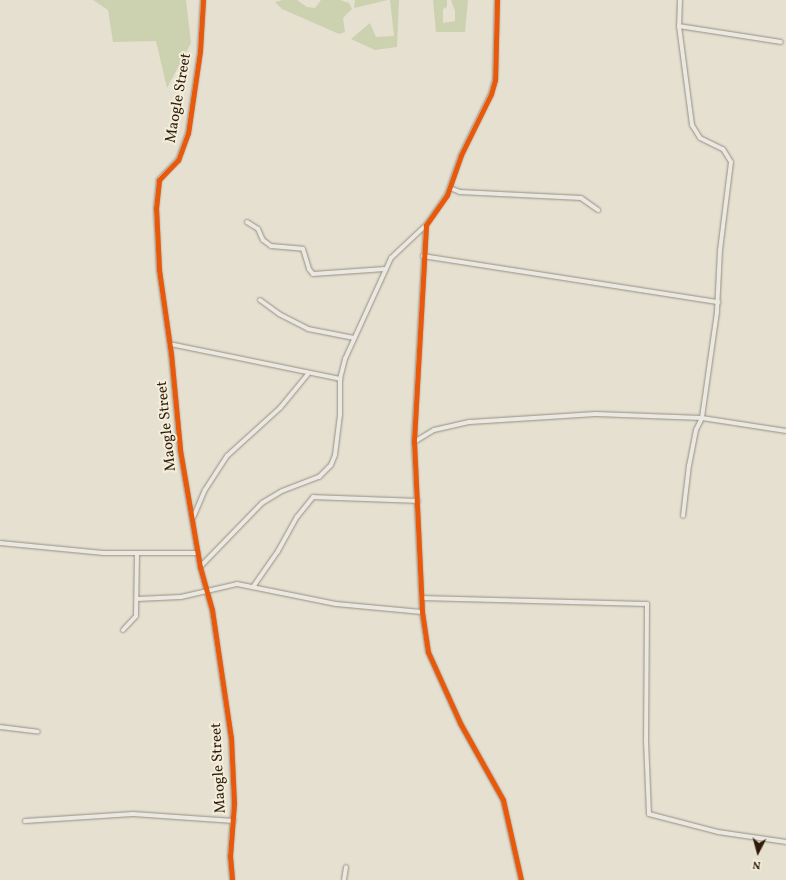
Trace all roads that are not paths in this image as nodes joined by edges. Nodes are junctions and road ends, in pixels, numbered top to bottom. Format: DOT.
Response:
graph roads {
  1 [pos="203,0"];
  2 [pos="497,0"];
  3 [pos="680,0"];
  4 [pos="679,26"];
  5 [pos="781,42"];
  6 [pos="450,188"];
  7 [pos="598,210"];
  8 [pos="247,222"];
  9 [pos="426,225"];
  10 [pos="423,256"];
  11 [pos="385,269"];
  12 [pos="260,300"];
  13 [pos="718,302"];
  14 [pos="354,338"];
  15 [pos="170,344"];
  16 [pos="308,374"];
  17 [pos="340,379"];
  18 [pos="702,418"];
  19 [pos="786,431"];
  20 [pos="414,442"];
  21 [pos="418,501"];
  22 [pos="683,516"];
  23 [pos="192,518"];
  24 [pos="0,544"];
  25 [pos="137,554"];
  26 [pos="198,554"];
  27 [pos="200,567"];
  28 [pos="253,587"];
  29 [pos="207,593"];
  30 [pos="421,598"];
  31 [pos="137,599"];
  32 [pos="422,612"];
  33 [pos="124,630"];
  34 [pos="0,727"];
  35 [pos="38,732"];
  36 [pos="26,821"];
  37 [pos="234,821"];
  38 [pos="786,842"];
  39 [pos="346,868"];
  40 [pos="232,880"];
  41 [pos="344,880"];
  42 [pos="521,880"];
  1 -- 15 [label="street, Maogle Street"];
  2 -- 6 [label="street"];
  3 -- 4 [label="street"];
  4 -- 5 [label="street"];
  4 -- 13 [label="street"];
  6 -- 7 [label="street"];
  6 -- 9 [label="street"];
  8 -- 11 [label="street"];
  9 -- 10 [label="street"];
  9 -- 11 [label="street"];
  10 -- 13 [label="street"];
  10 -- 20 [label="street"];
  11 -- 14 [label="street"];
  12 -- 14 [label="street"];
  13 -- 18 [label="street"];
  14 -- 17 [label="street"];
  15 -- 16 [label="street"];
  15 -- 23 [label="street, Maogle Street"];
  16 -- 17 [label="street"];
  16 -- 23 [label="street"];
  17 -- 27 [label="street"];
  18 -- 19 [label="street"];
  18 -- 20 [label="street"];
  18 -- 22 [label="street"];
  20 -- 21 [label="street"];
  21 -- 28 [label="street"];
  21 -- 30 [label="street"];
  23 -- 26 [label="street, Maogle Street"];
  24 -- 25 [label="street"];
  25 -- 26 [label="street"];
  25 -- 31 [label="street"];
  26 -- 27 [label="street, Maogle Street"];
  27 -- 29 [label="street, Maogle Street"];
  28 -- 29 [label="street"];
  28 -- 32 [label="street"];
  29 -- 31 [label="street"];
  29 -- 37 [label="street, Maogle Street"];
  30 -- 32 [label="street"];
  30 -- 38 [label="street"];
  31 -- 33 [label="street"];
  32 -- 42 [label="street"];
  34 -- 35 [label="street"];
  36 -- 37 [label="street"];
  37 -- 40 [label="street, Maogle Street"];
  39 -- 41 [label="street"];
}
